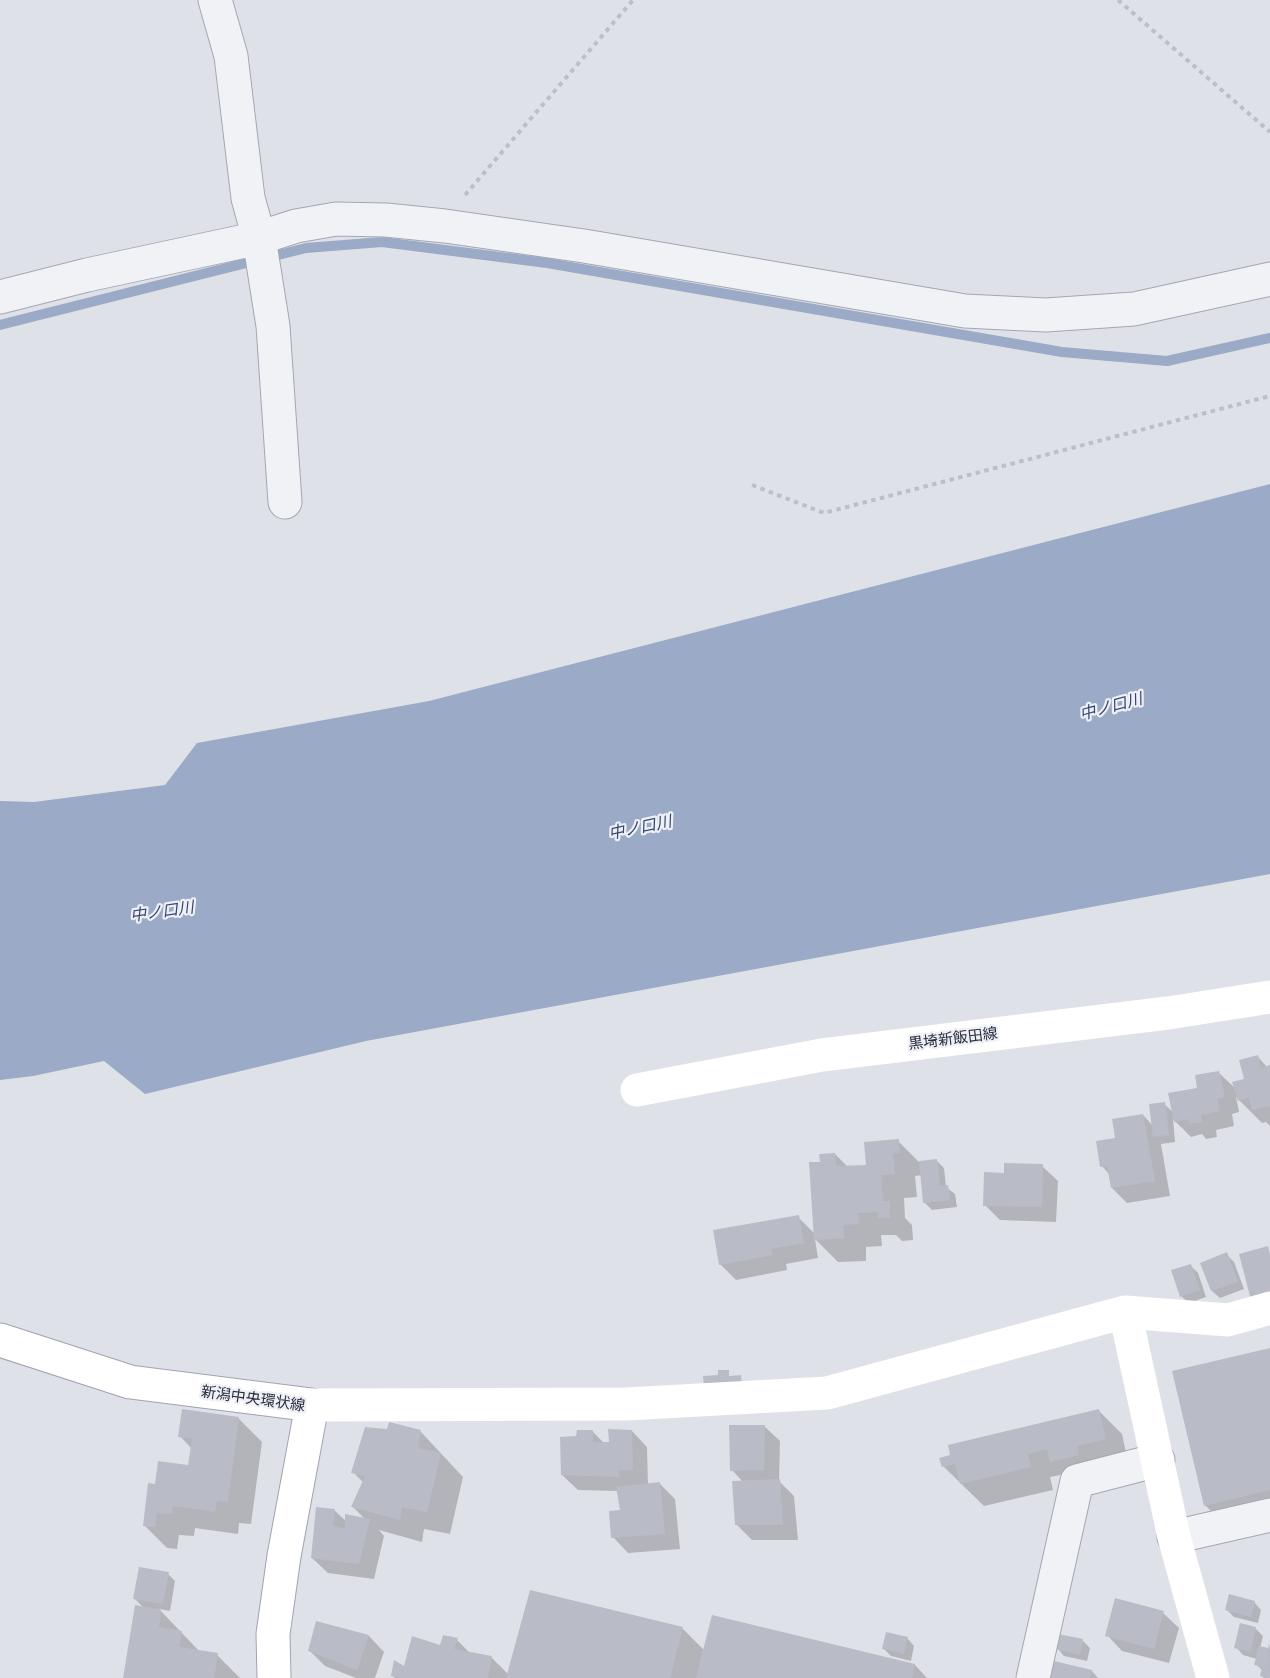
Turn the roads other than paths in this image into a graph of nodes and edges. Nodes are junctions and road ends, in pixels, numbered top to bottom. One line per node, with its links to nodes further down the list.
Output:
1 (214, 0): 2 (street)
2 (259, 238): 3 (street); 4 (street); 5 (street)
3 (1270, 279)
4 (0, 297)
5 (285, 502)
6 (1270, 997): 7 (street, 黒埼新飯田線)
7 (637, 1090)
8 (1270, 1308): 9 (street)
9 (1125, 1312): 11 (street); 12 (street)
10 (0, 1340): 11 (street, 新潟中央環状線)
11 (312, 1405): 15 (street, 新潟中央環状線)
12 (1158, 1460): 14 (street); 16 (street)
13 (1270, 1515): 14 (street)
14 (1174, 1537): 17 (street)
15 (274, 1678)
16 (1033, 1678)
17 (1213, 1678)

